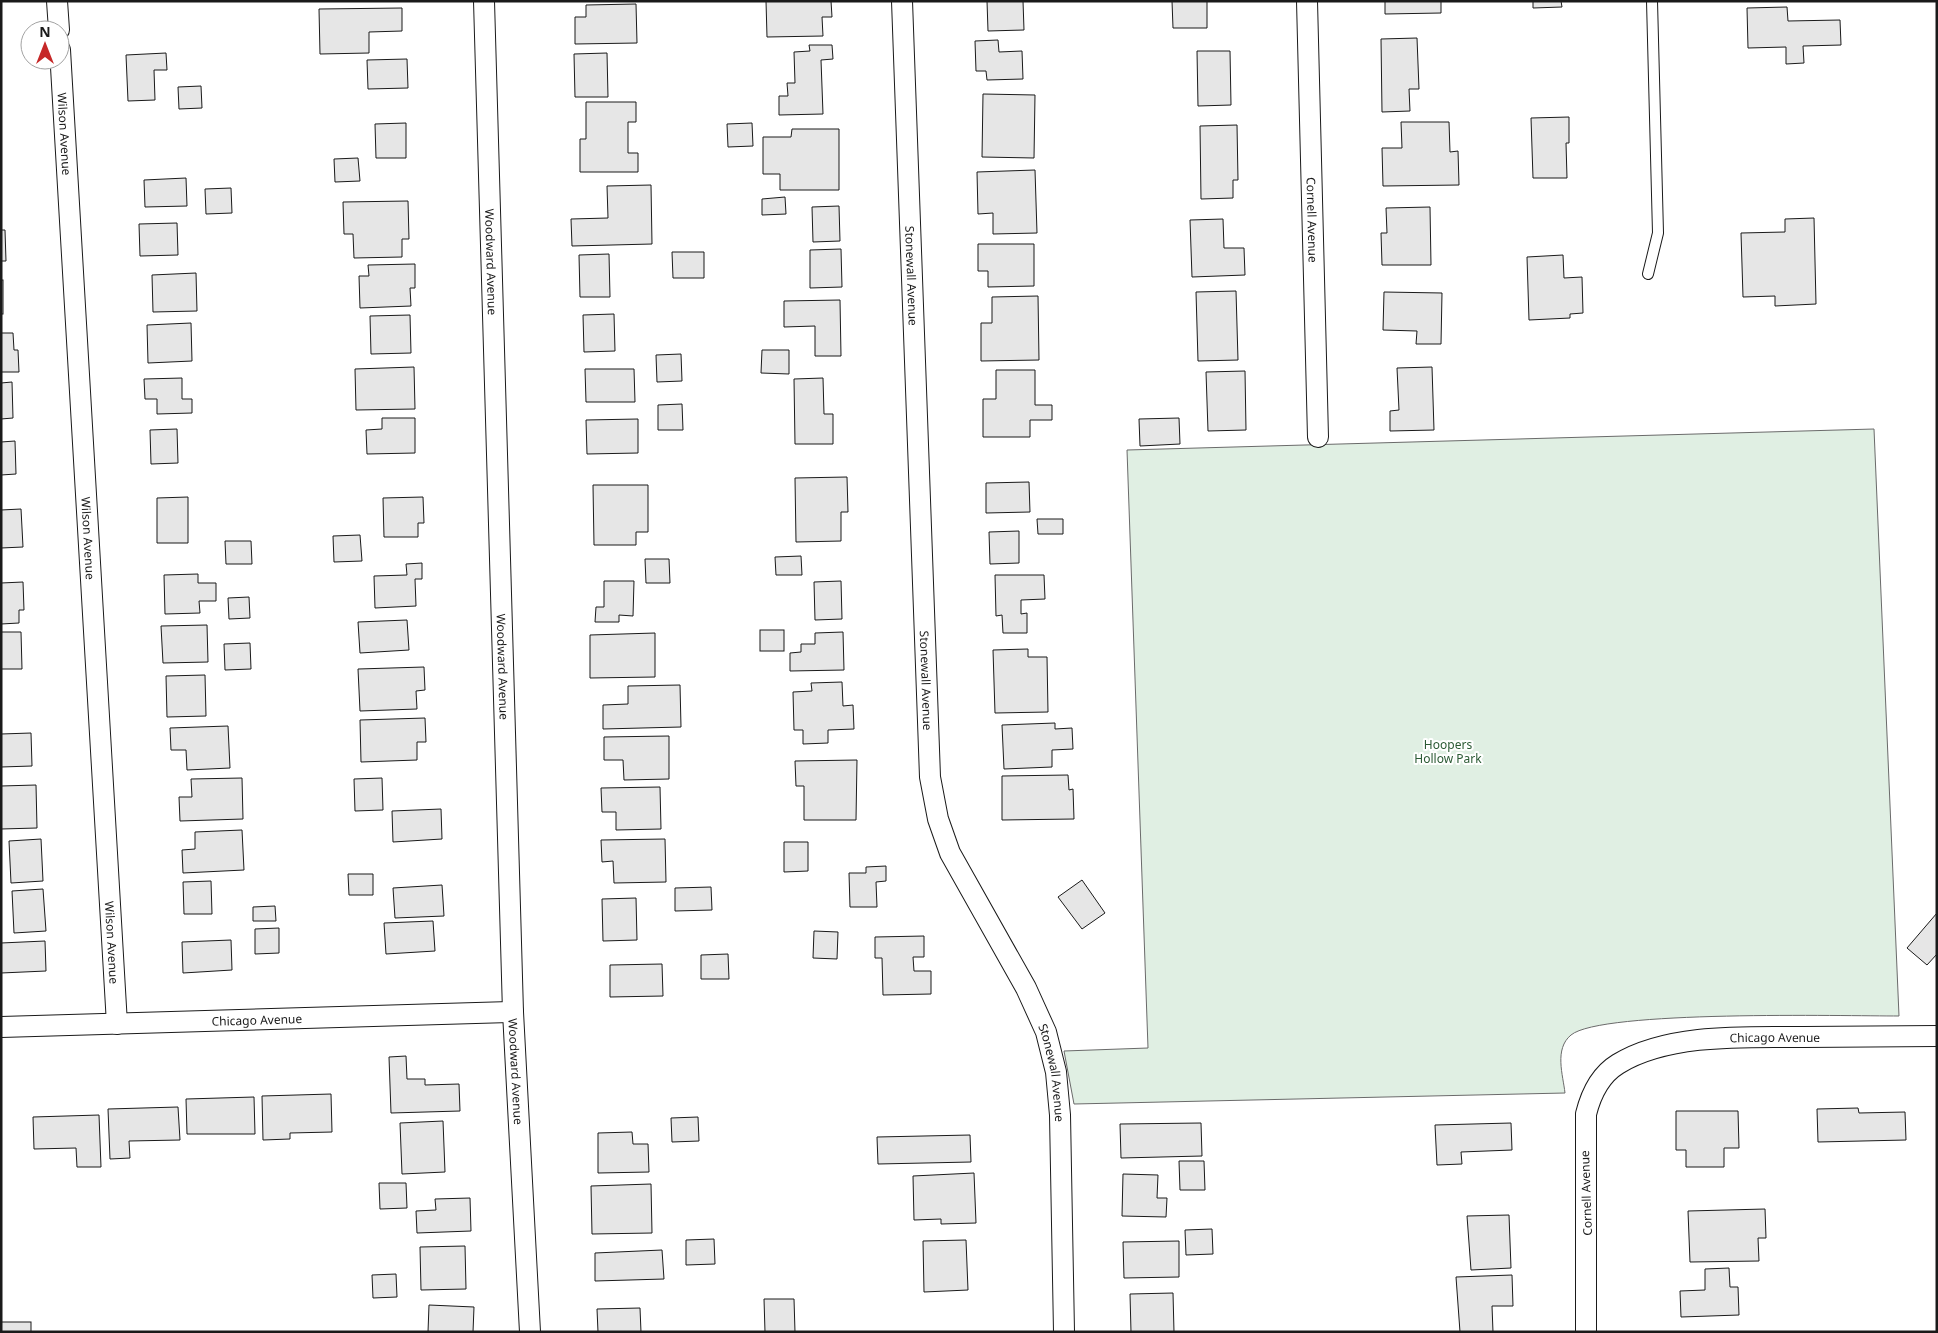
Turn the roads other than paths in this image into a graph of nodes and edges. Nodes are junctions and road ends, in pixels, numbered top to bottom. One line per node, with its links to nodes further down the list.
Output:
1 (57, 1): 6 (street)
2 (484, 1): 10 (street, Woodward Avenue)
3 (902, 1): 16 (street, Stonewall Avenue)
4 (1307, 1): 9 (street, Cornell Avenue)
5 (1652, 1): 8 (lane)
6 (58, 20)
7 (61, 70): 11 (street, Wilson Avenue)
8 (1648, 274)
9 (1318, 437)
10 (513, 1012): 11 (street, Chicago Avenue); 15 (street, Woodward Avenue)
11 (117, 1024): 12 (street, Chicago Avenue)
12 (1, 1027)
13 (1937, 1036): 14 (street, Chicago Avenue)
14 (1617, 1065): 17 (street, Cornell Avenue)
15 (530, 1332)
16 (1064, 1332)
17 (1586, 1332)

